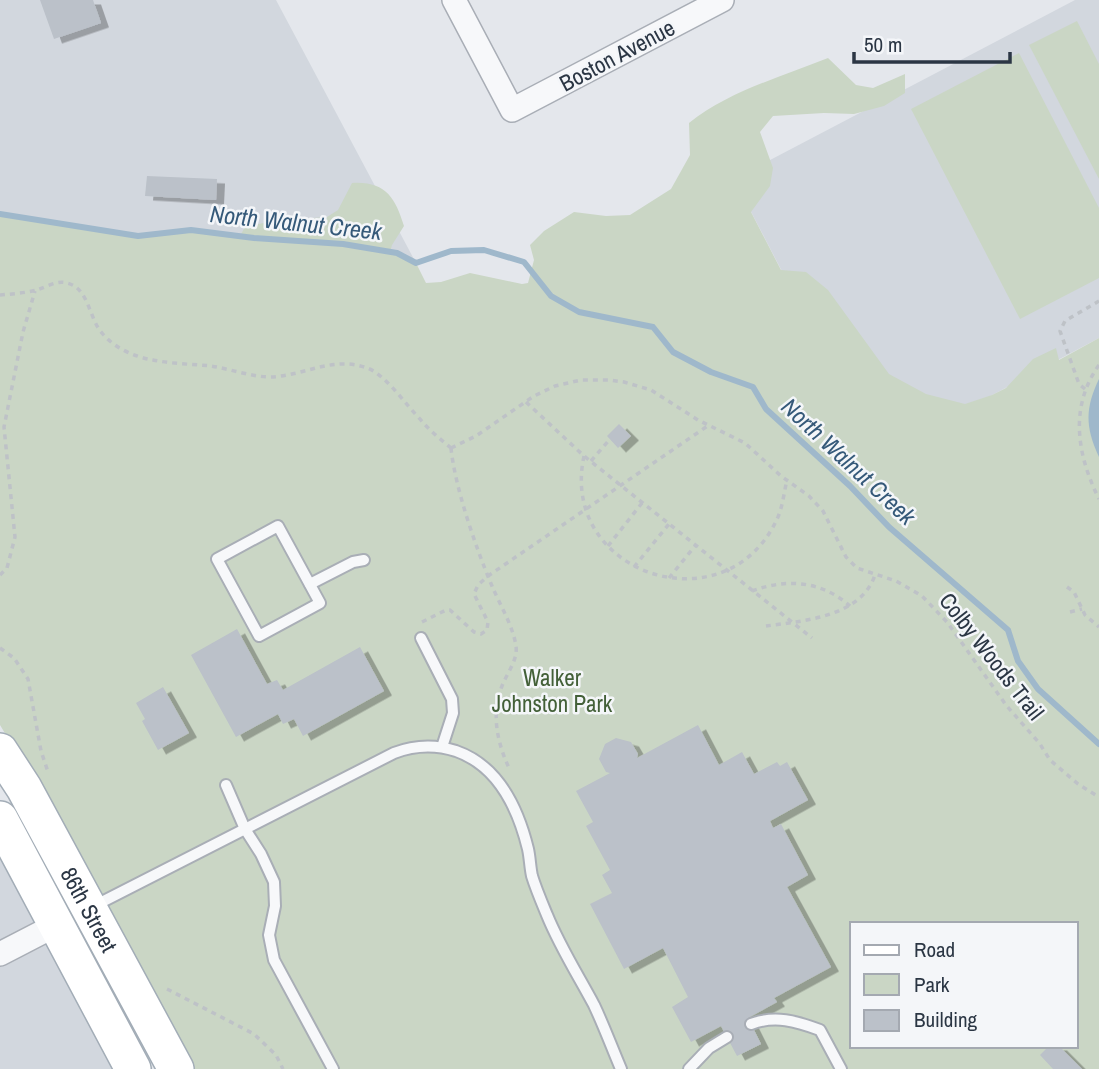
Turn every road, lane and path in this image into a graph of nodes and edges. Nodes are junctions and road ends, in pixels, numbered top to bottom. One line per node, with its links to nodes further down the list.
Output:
1 (454, 0): 2 (street, Boston Avenue)
2 (722, 0)
3 (35, 290): 4 (path); 11 (path); 25 (path)
4 (0, 295)
5 (1099, 301): 7 (path)
6 (1099, 365): 7 (path)
7 (1085, 389): 16 (path)
8 (526, 402): 9 (path, Colby Woods Trail); 11 (path, Colby Woods Trail); 12 (path)
9 (709, 425): 14 (path, Colby Woods Trail); 15 (path)
10 (610, 439): 13 (path)
11 (451, 448): 27 (path)
12 (584, 456): 13 (path); 18 (path)
13 (591, 461): 15 (path)
14 (787, 480): 24 (path); 26 (path, Colby Woods Trail)
15 (621, 485): 17 (path); 18 (path)
16 (1099, 499)
17 (642, 503): 19 (path); 21 (path)
18 (587, 509): 21 (path); 27 (path)
19 (669, 524): 20 (path); 23 (path)
20 (695, 545): 24 (path); 28 (path)
21 (608, 546): 23 (path)
22 (364, 560): 29 (lane)
23 (634, 567): 28 (path)
24 (726, 570): 28 (path); 31 (path)
25 (0, 575)
26 (875, 575): 32 (path); 47 (path, Colby Woods Trail)
27 (488, 576): 36 (path); 44 (path)
28 (669, 578)
29 (310, 584): 29 (lane)
30 (1067, 587): 33 (path)
31 (752, 591): 32 (path); 35 (path)
32 (850, 606): 35 (path)
33 (1082, 609): 34 (path); 38 (path)
34 (1070, 612)
35 (793, 623): 37 (path); 40 (path)
36 (414, 626)
37 (766, 626)
38 (1099, 627)
39 (421, 638): 42 (lane)
40 (812, 638)
41 (0, 648): 45 (path)
42 (442, 747): 49 (lane); 59 (lane)
43 (0, 751): 50 (main road, 86th Street)
44 (509, 768)
45 (48, 773)
46 (226, 785): 49 (lane)
47 (1099, 797)
48 (0, 819): 50 (main road, 86th Street)
49 (245, 829): 50 (lane); 58 (lane)
50 (73, 917): 51 (street); 55 (main road, 86th Street); 56 (main road, 86th Street)
51 (0, 954)
52 (167, 989): 57 (path)
53 (751, 1024): 61 (lane)
54 (727, 1037): 60 (lane)
55 (133, 1069)
56 (176, 1069)
57 (283, 1069)
58 (332, 1069)
59 (621, 1069)
60 (689, 1069)
61 (841, 1069)

